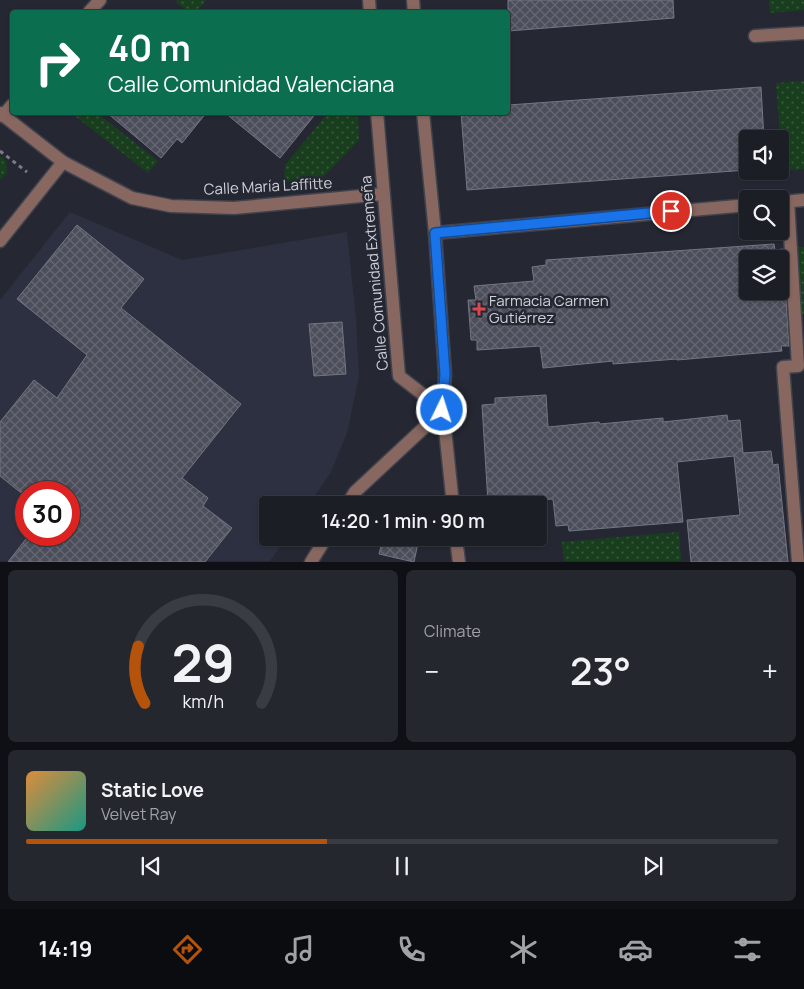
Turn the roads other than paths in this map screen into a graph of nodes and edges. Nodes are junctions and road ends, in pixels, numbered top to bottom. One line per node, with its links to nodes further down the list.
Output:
1 (100, 0): 2 (street)
2 (92, 10)
3 (804, 33): 4 (street)
4 (755, 36)
5 (2, 115): 8 (street, Calle María Laffitte)
6 (377, 115): 9 (street, Calle Comunidad Extremeña)
7 (423, 115): 13 (street)
8 (63, 162): 9 (street, Calle María Laffitte); 15 (street)
9 (383, 194): 16 (street, Calle Comunidad Extremeña)
10 (804, 200): 11 (street)
11 (789, 202)
12 (739, 206): 13 (street)
13 (435, 233): 16 (street)
14 (787, 240): 23 (street)
15 (0, 241)
16 (442, 410): 17 (street); 18 (street)
17 (353, 496)
18 (452, 496)
19 (321, 546): 21 (street)
20 (457, 546): 22 (street)
21 (311, 562)
22 (459, 562)
23 (798, 562)

